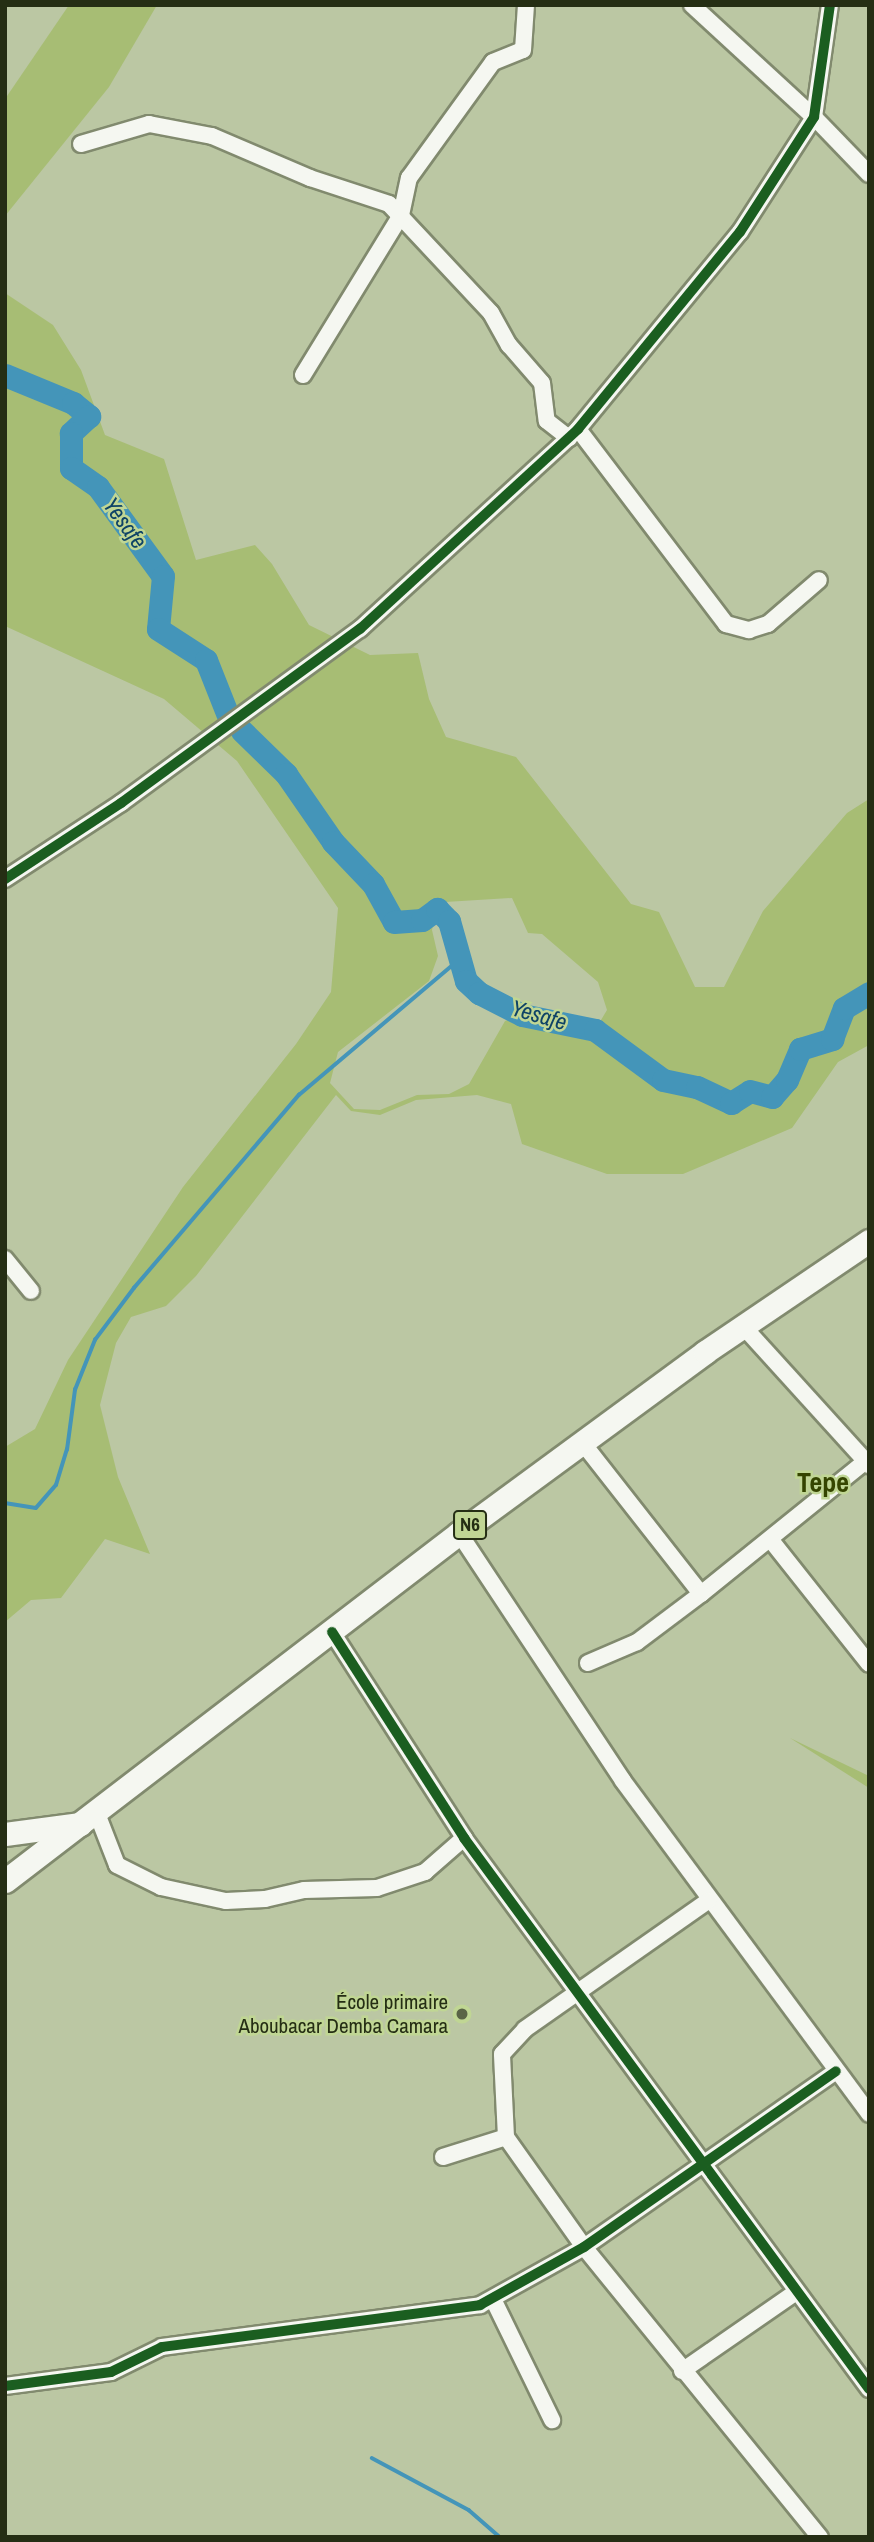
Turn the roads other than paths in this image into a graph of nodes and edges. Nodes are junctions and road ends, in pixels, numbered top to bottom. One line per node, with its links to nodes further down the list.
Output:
1 (526, 5): 7 (street)
2 (692, 5): 4 (street)
3 (830, 5): 4 (street)
4 (814, 117): 6 (street); 9 (street)
5 (81, 144): 7 (street)
6 (869, 174)
7 (401, 215): 8 (street); 9 (street)
8 (303, 374)
9 (574, 434): 10 (street); 11 (street)
10 (819, 580)
11 (5, 879)
12 (869, 1241): 15 (highway, N6)
13 (5, 1259): 14 (street)
14 (31, 1291)
15 (743, 1326): 16 (highway, N6); 17 (street)
16 (582, 1442): 18 (highway, N6); 20 (street)
17 (867, 1463): 19 (street)
18 (459, 1533): 21 (highway, N6); 28 (street)
19 (770, 1539): 20 (street); 23 (street)
20 (701, 1594): 22 (street)
21 (332, 1632): 24 (highway, N6); 26 (street)
22 (588, 1663)
23 (869, 1664)
24 (88, 1817): 25 (highway, N6); 26 (street); 27 (highway, N6)
25 (5, 1834)
26 (464, 1838): 29 (street)
27 (5, 1881)
28 (708, 1901): 29 (street); 30 (street)
29 (580, 1995): 32 (street); 34 (street)
30 (836, 2071): 31 (street); 34 (street)
31 (869, 2114)
32 (506, 2137): 33 (street); 35 (street)
33 (443, 2157)
34 (703, 2164): 35 (street); 36 (street)
35 (584, 2247): 37 (street); 38 (street)
36 (796, 2292): 38 (street); 40 (street)
37 (493, 2299): 39 (street); 41 (street)
38 (682, 2371): 42 (street)
39 (5, 2386)
40 (869, 2389)
41 (552, 2420)
42 (820, 2537)

